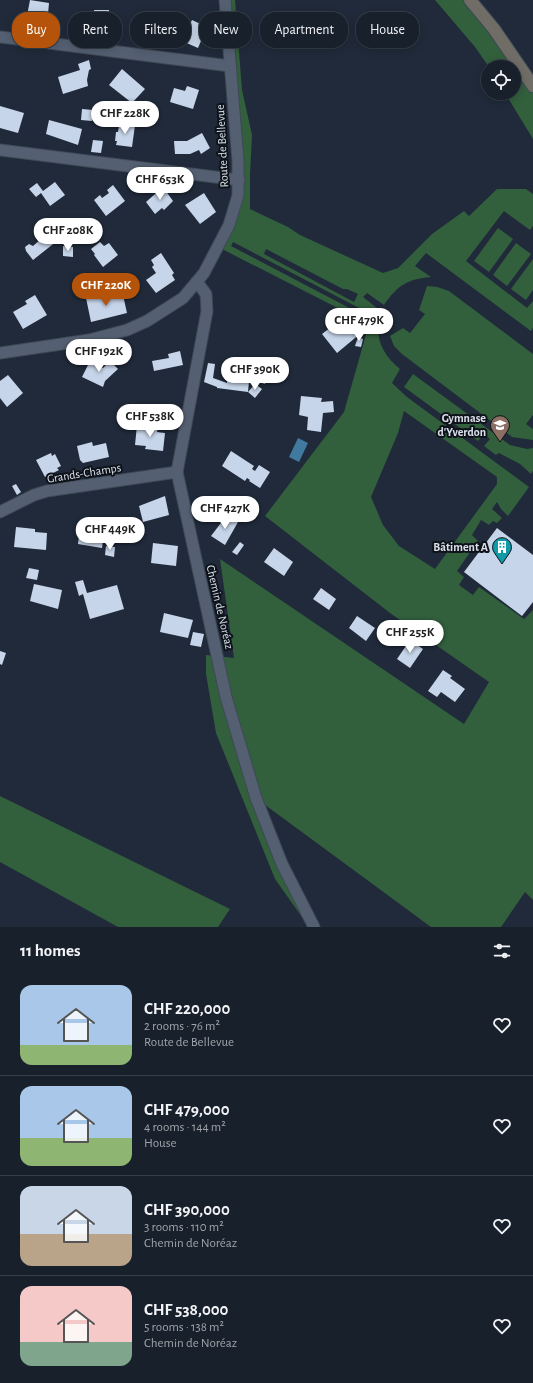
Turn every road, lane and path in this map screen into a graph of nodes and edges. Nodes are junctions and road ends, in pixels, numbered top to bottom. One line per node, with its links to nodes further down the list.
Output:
1 (225, 0): 4 (street, Route de Bellevue)
2 (470, 0): 5 (street)
3 (0, 37): 4 (street)
4 (230, 66): 7 (street, Route de Bellevue)
5 (533, 86)
6 (0, 150): 7 (street)
7 (239, 180): 8 (street, Route de Bellevue)
8 (197, 282): 9 (street, Route de Bellevue); 10 (street, Chemin de Noréaz)
9 (0, 353)
10 (177, 472): 11 (street, Grands-Champs); 12 (street, Chemin de Noréaz)
11 (0, 512)
12 (314, 927)

